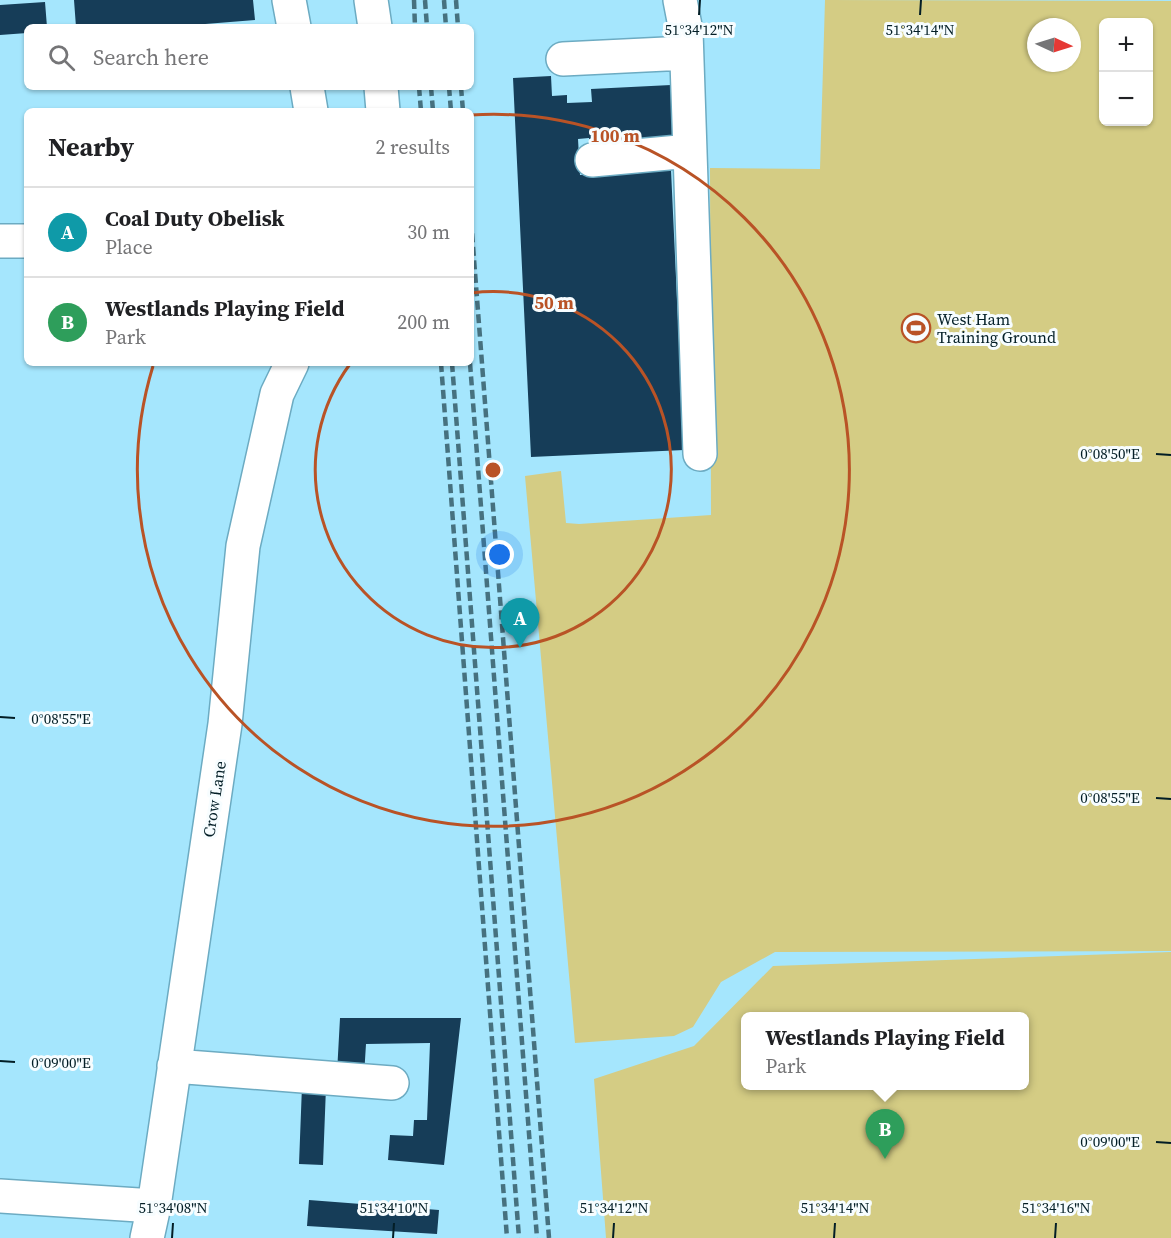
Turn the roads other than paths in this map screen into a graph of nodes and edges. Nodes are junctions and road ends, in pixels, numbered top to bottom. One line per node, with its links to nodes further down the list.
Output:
1 (289, 0): 4 (street)
2 (371, 0): 5 (street)
3 (680, 0): 6 (street)
4 (293, 24)
5 (375, 24)
6 (686, 53): 7 (street); 12 (street)
7 (563, 59)
8 (308, 90): 10 (street)
9 (381, 90): 11 (street)
10 (310, 108)
11 (383, 108)
12 (690, 151): 13 (street); 17 (street)
13 (592, 160)
14 (24, 241): 15 (street)
15 (0, 242)
16 (291, 366): 18 (street, Crow Lane)
17 (700, 454)
18 (174, 1066): 19 (street); 21 (street, Crow Lane)
19 (392, 1083)
20 (0, 1196): 21 (street)
21 (154, 1206): 22 (street, Crow Lane)
22 (147, 1238)

